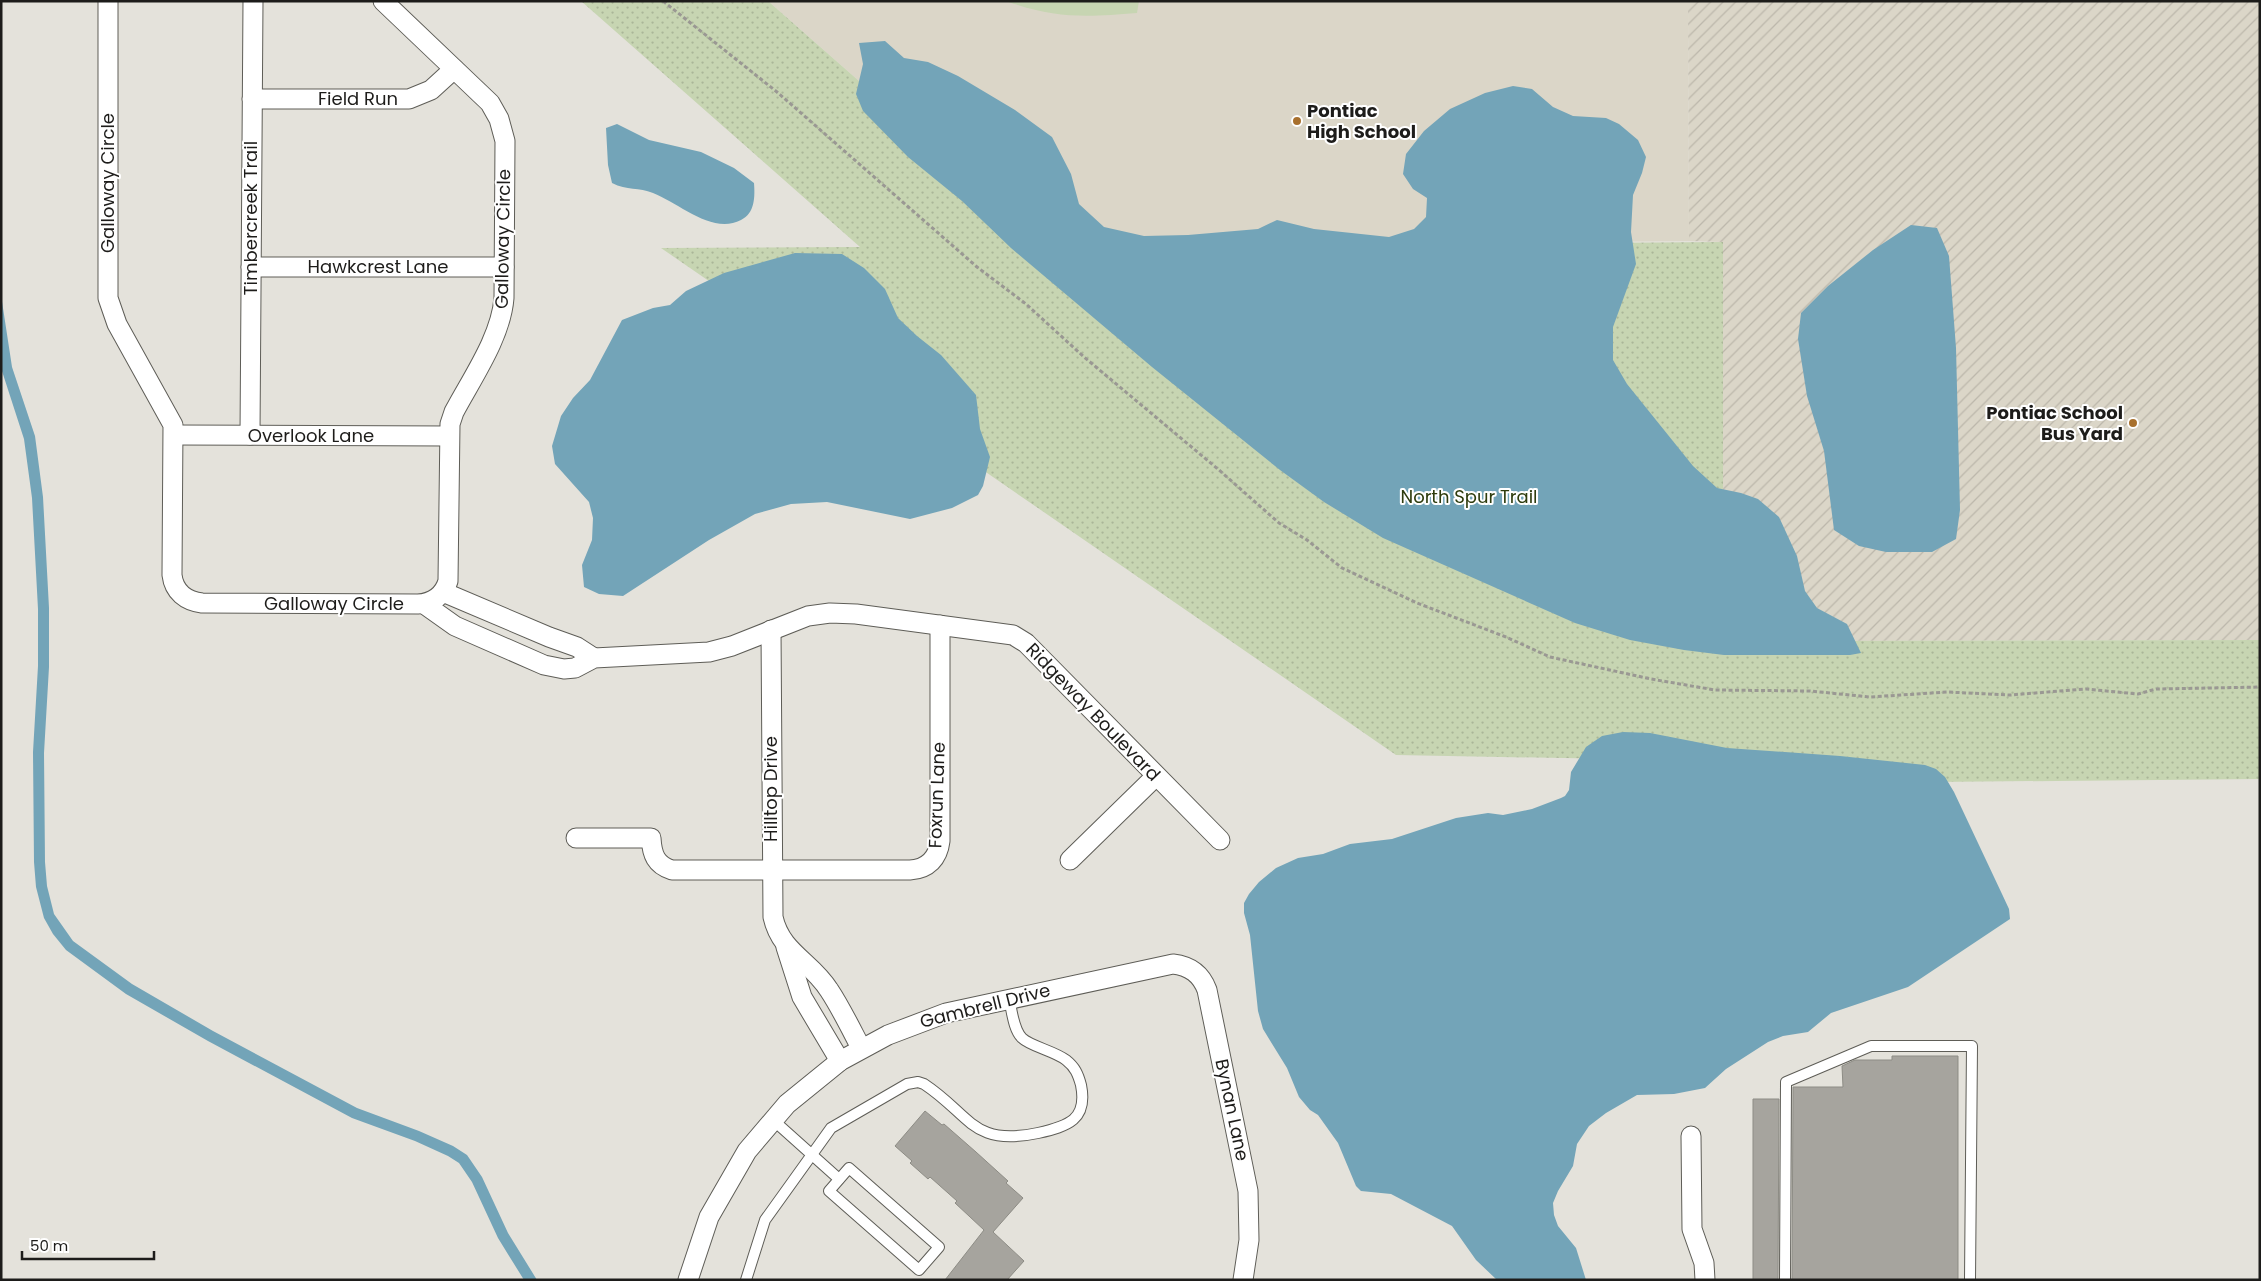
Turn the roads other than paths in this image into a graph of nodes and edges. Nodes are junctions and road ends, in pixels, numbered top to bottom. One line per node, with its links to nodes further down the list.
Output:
1 (108, 1): 8 (street, Galloway Circle)
2 (253, 1): 5 (street, Timbercreek Trail)
3 (383, 1): 4 (street, Galloway Circle)
4 (454, 68): 5 (street, Field Run); 7 (street, Galloway Circle)
5 (252, 99): 6 (street, Timbercreek Trail)
6 (251, 267): 7 (street, Hawkcrest Lane); 9 (street, Timbercreek Trail)
7 (504, 267): 10 (street, Galloway Circle)
8 (174, 436): 9 (street, Overlook Lane); 12 (street, Galloway Circle)
9 (250, 436): 10 (street, Overlook Lane)
10 (449, 436): 11 (street, Galloway Circle)
11 (443, 592): 12 (street, Galloway Circle); 15 (street)
12 (424, 604): 15 (street, Ridgeway Boulevard)
13 (940, 625): 14 (street, Ridgeway Boulevard); 16 (street, Ridgeway Boulevard); 20 (street, Foxrun Lane)
14 (771, 630): 15 (street, Ridgeway Boulevard); 20 (street, Hilltop Drive)
15 (594, 658)
16 (1156, 776): 18 (street, Ridgeway Boulevard); 19 (street)
17 (576, 838): 20 (street, Foxrun Lane)
18 (1220, 840)
19 (1070, 860)
20 (771, 870): 21 (street, Hilltop Drive)
21 (786, 946): 24 (street, Hilltop Drive); 25 (street, Hilltop Drive)
22 (1169, 964): 23 (street, Gambrell Drive); 32 (street, Bynan Lane)
23 (1009, 999): 24 (street, Gambrell Drive); 28 (lane)
24 (861, 1048): 25 (street, Gambrell Drive)
25 (840, 1061): 26 (street, Gambrell Drive)
26 (772, 1119): 28 (lane); 30 (street, Gambrell Drive)
27 (1691, 1136): 33 (street)
28 (812, 1154): 29 (lane); 31 (lane)
29 (839, 1179): 29 (lane)
30 (688, 1280)
31 (746, 1280)
32 (1244, 1280)
33 (1705, 1280)
34 (1786, 1280): 35 (lane)
35 (1970, 1280)

